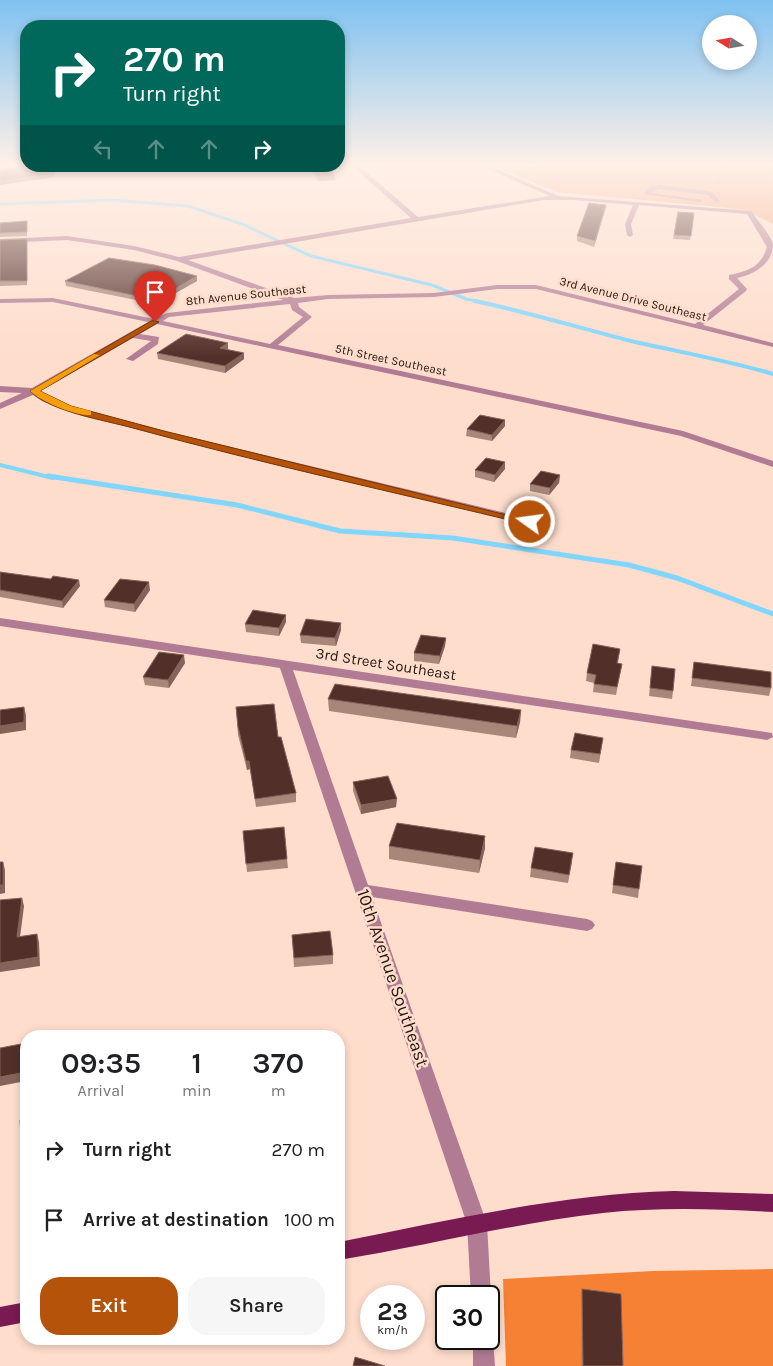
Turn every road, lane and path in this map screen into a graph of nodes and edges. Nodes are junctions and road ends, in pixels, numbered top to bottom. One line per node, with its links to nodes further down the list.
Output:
1 (358, 229): 6 (street)
2 (629, 229): 4 (street)
3 (760, 229): 11 (street)
4 (630, 235)
5 (0, 241): 6 (street)
6 (179, 259): 9 (street)
7 (486, 288): 9 (street, 8th Avenue Southeast); 11 (street, 3rd Avenue Drive Southeast)
8 (0, 301): 10 (street, 5th Street Southeast)
9 (294, 301): 10 (street, 8th Avenue Southeast); 14 (street)
10 (155, 322): 12 (street, 8th Avenue Southeast); 14 (street, 5th Street Southeast)
11 (696, 327): 13 (street, 3rd Avenue Drive Southeast)
12 (133, 335): 15 (street); 17 (street, 8th Avenue Southeast)
13 (773, 345)
14 (271, 348): 19 (street, 5th Street Southeast)
15 (130, 359)
16 (0, 389): 17 (street)
17 (34, 391): 18 (street, 8th Avenue Southeast); 20 (street)
18 (0, 406)
19 (773, 464)
20 (530, 522)
21 (0, 622): 22 (street, 3rd Street Southeast)
22 (285, 664): 23 (street, 3rd Street Southeast); 24 (street, 10th Avenue Southeast)
23 (767, 736)
24 (362, 890): 25 (street); 27 (street, 10th Avenue Southeast)
25 (587, 925)
26 (773, 1203): 27 (main road)
27 (477, 1224): 28 (main road); 29 (street, 10th Avenue Southeast)
28 (345, 1250)
29 (480, 1285)
30 (20, 1313): 31 (main road)
31 (0, 1317)
32 (483, 1350): 33 (street)
33 (484, 1366)

